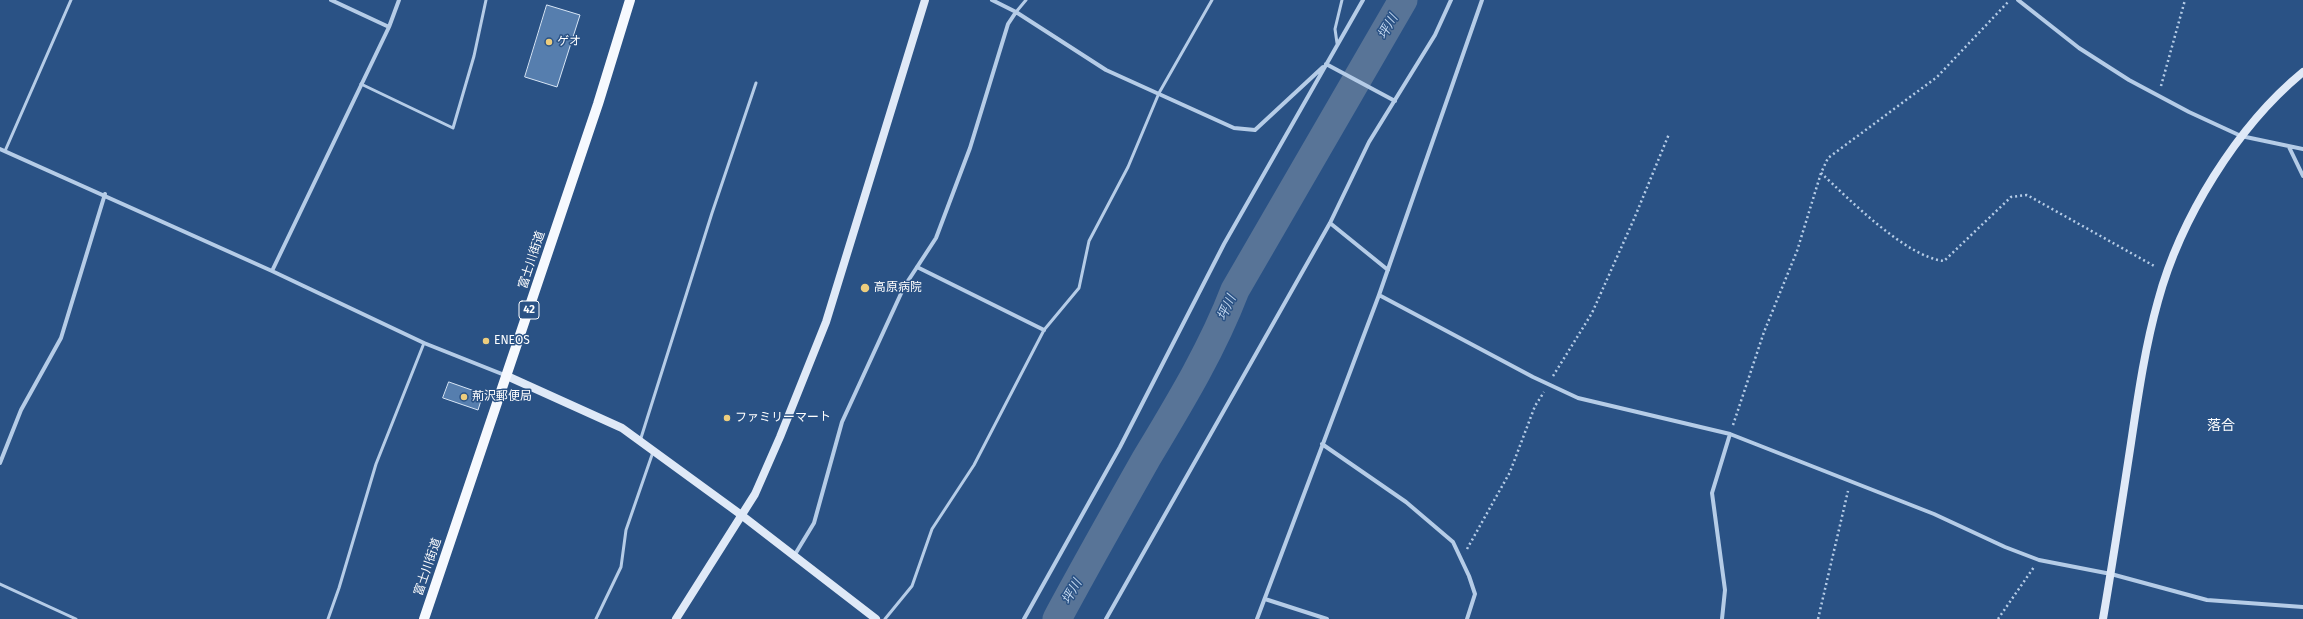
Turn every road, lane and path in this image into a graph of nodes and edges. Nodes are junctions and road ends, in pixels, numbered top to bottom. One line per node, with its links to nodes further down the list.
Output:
1 (71, 0): 32 (lane)
2 (331, 0): 18 (street)
3 (399, 0): 18 (street)
4 (486, 0): 23 (lane)
5 (630, 0): 44 (main road, 富士川街道 / 42)
6 (925, 0): 53 (street)
7 (992, 0): 17 (street)
8 (1026, 0): 17 (lane)
9 (1212, 0): 24 (lane)
10 (1342, 0): 19 (lane)
11 (1362, 0): 19 (street)
12 (1451, 0): 26 (street)
13 (1482, 0): 38 (street)
14 (2010, 0): 33 (path)
15 (2018, 0): 25 (street)
16 (2185, 0): 25 (path)
17 (1016, 12): 24 (street); 37 (street)
18 (389, 26): 23 (street)
19 (1337, 43): 20 (street)
20 (1326, 64): 24 (street); 26 (street); 68 (street)
21 (2303, 72): 28 (street)
22 (756, 83): 47 (lane)
23 (361, 84): 39 (street)
24 (1160, 93): 42 (lane)
25 (2159, 96): 28 (street)
26 (1395, 101): 36 (street)
27 (1669, 134): 45 (path)
28 (2241, 136): 29 (street); 40 (street)
29 (2290, 147): 31 (street); 34 (street)
30 (0, 149): 32 (street)
31 (2303, 150)
32 (5, 151): 35 (street)
33 (1821, 173): 40 (path); 46 (path)
34 (2303, 176)
35 (105, 194): 39 (street); 49 (street)
36 (1330, 223): 38 (street); 69 (street)
37 (917, 267): 42 (street); 54 (street)
38 (1388, 270): 41 (street)
39 (272, 271): 43 (street)
40 (2167, 273): 57 (street)
41 (1379, 295): 45 (street); 48 (street)
42 (1044, 330): 67 (lane)
43 (424, 343): 44 (street); 62 (lane)
44 (507, 376): 47 (street); 63 (main road, 富士川街道 / 42)
45 (1548, 384): 46 (street); 55 (path)
46 (1730, 434): 52 (street); 73 (street)
47 (640, 440): 50 (street)
48 (1322, 444): 55 (street); 59 (street)
49 (2, 452): 51 (street)
50 (653, 452): 53 (street); 64 (lane)
51 (0, 463)
52 (1850, 482): 56 (street); 74 (path)
53 (740, 514): 54 (street); 65 (street)
54 (794, 556): 66 (street)
55 (1461, 560): 72 (street)
56 (2039, 560): 57 (street); 75 (path)
57 (2110, 574): 60 (street); 76 (street)
58 (0, 584): 61 (lane)
59 (1265, 599): 70 (street); 71 (street)
60 (2303, 607)
61 (76, 619)
62 (328, 619)
63 (424, 619)
64 (596, 619)
65 (676, 619)
66 (876, 619)
67 (885, 619)
68 (1024, 619)
69 (1106, 619)
70 (1257, 619)
71 (1327, 619)
72 (1467, 619)
73 (1722, 619)
74 (1818, 619)
75 (1998, 619)
76 (2103, 619)

